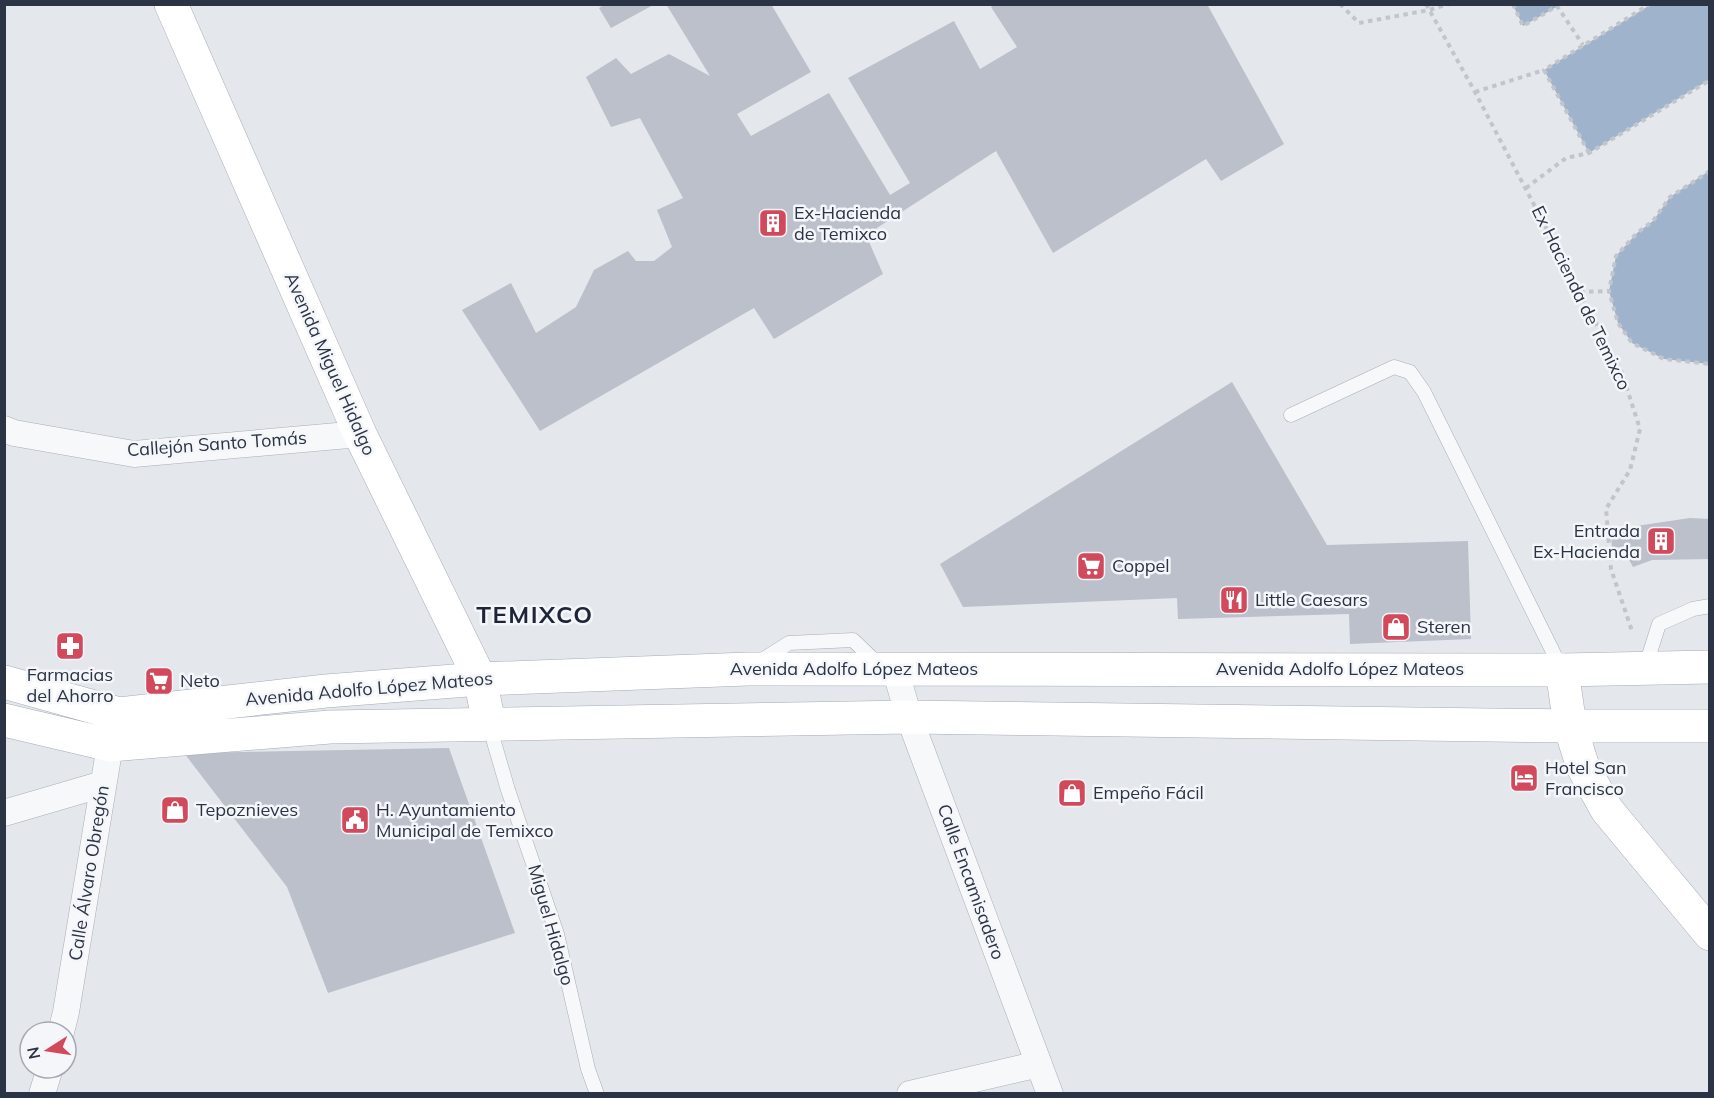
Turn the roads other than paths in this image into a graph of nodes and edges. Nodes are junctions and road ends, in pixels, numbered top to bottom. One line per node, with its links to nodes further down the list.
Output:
1 (171, 4): 4 (main road, Avenida Miguel Hidalgo)
2 (1292, 416): 8 (lane)
3 (4, 429): 4 (street, Callejón Santo Tomás)
4 (360, 434): 10 (main road, Avenida Miguel Hidalgo)
5 (1710, 606): 9 (lane)
6 (1710, 668): 9 (main road, Avenida Adolfo López Mateos)
7 (889, 669): 8 (main road, Avenida Adolfo López Mateos); 10 (main road, Avenida Adolfo López Mateos); 13 (street, Calle Encamisadero)
8 (1562, 669): 9 (main road, Avenida Adolfo López Mateos); 16 (main road)
9 (1645, 669)
10 (480, 679): 12 (main road, Avenida Adolfo López Mateos); 15 (main road, Avenida Miguel Hidalgo)
11 (4, 682): 12 (main road, Avenida Adolfo López Mateos)
12 (119, 714): 18 (street, Calle Álvaro Obregón)
13 (909, 717): 15 (main road, Avenida Adolfo López Mateos); 16 (main road, Avenida Adolfo López Mateos); 23 (street, Calle Encamisadero)
14 (4, 720): 18 (main road, Avenida Adolfo López Mateos)
15 (489, 723): 18 (main road, Avenida Adolfo López Mateos); 24 (lane, Miguel Hidalgo)
16 (1570, 726): 17 (main road, Avenida Adolfo López Mateos); 21 (main road)
17 (1710, 726)
18 (110, 745): 19 (street, Calle Álvaro Obregón)
19 (103, 784): 20 (street); 22 (street, Calle Álvaro Obregón)
20 (4, 813)
21 (1710, 934)
22 (64, 1020)
23 (1039, 1064): 25 (street); 26 (street, Calle Encamisadero)
24 (597, 1094)
25 (910, 1094)
26 (1050, 1094)

